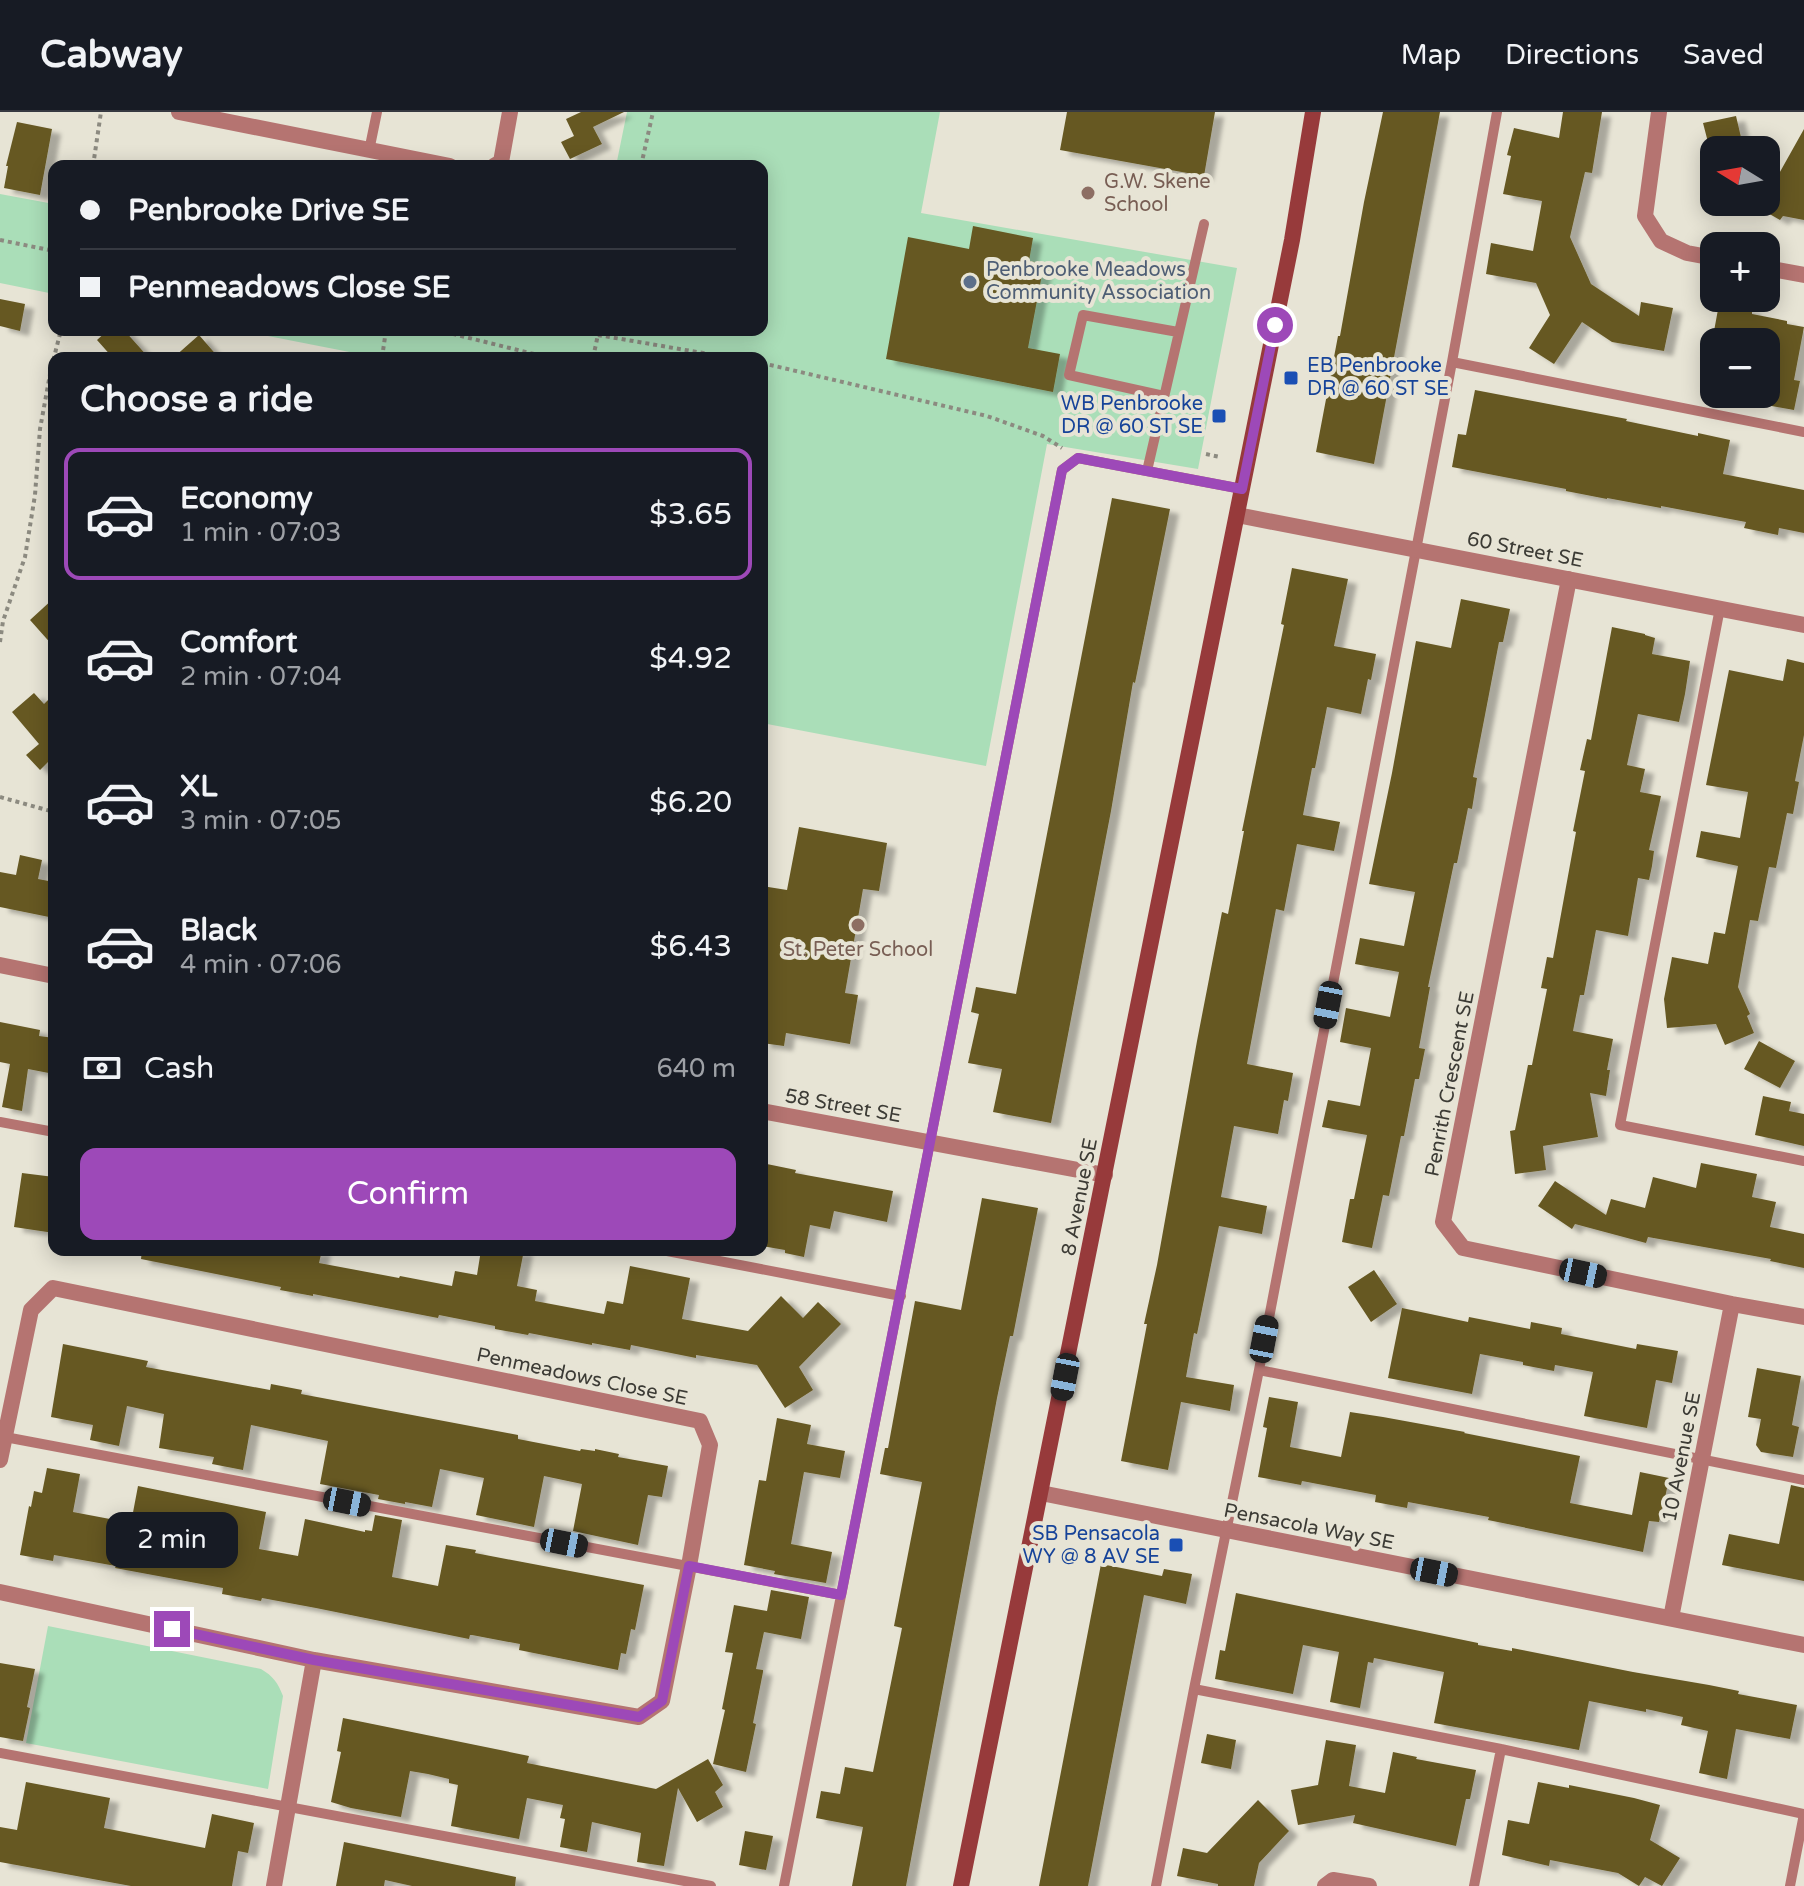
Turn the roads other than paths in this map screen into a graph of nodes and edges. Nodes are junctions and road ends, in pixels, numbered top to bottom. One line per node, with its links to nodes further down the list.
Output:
1 (179, 112): 7 (street)
2 (377, 112): 8 (lane)
3 (510, 112): 10 (street)
4 (1313, 112): 20 (street, 8 Avenue SE)
5 (1497, 112): 16 (lane)
6 (1659, 112): 12 (street)
7 (239, 118): 8 (street)
8 (369, 151): 9 (street)
9 (418, 160)
10 (501, 160)
11 (1204, 224): 15 (lane)
12 (1700, 255)
13 (1780, 271): 14 (street)
14 (1804, 275)
15 (1178, 332): 17 (lane); 17 (lane)
16 (1452, 362): 18 (lane); 22 (lane)
17 (1164, 396): 19 (lane)
18 (1804, 432)
19 (1147, 471): 20 (lane); 31 (lane)
20 (1242, 489): 21 (street, 8 Avenue SE)
21 (1237, 515): 22 (street, 60 Street SE); 33 (street, 8 Avenue SE)
22 (1415, 548): 23 (street, 60 Street SE); 38 (lane)
23 (1569, 579): 24 (street, 60 Street SE); 36 (street, Penrith Crescent SE)
24 (1720, 608): 25 (street, 60 Street SE); 32 (lane)
25 (1804, 625)
26 (0, 965): 27 (street)
27 (48, 975)
28 (768, 1112): 31 (street, 58 Street SE)
29 (0, 1122): 30 (lane)
30 (48, 1131)
31 (930, 1142): 33 (street, 58 Street SE); 35 (lane)
32 (1804, 1161)
33 (1105, 1175): 43 (street, 8 Avenue SE)
34 (693, 1256): 35 (lane)
35 (901, 1296): 47 (lane)
36 (1732, 1304): 37 (street, Penrith Crescent SE); 41 (street, 10 Avenue SE)
37 (1804, 1317)
38 (1259, 1370): 41 (lane); 44 (lane)
39 (5, 1437): 40 (street, Penmeadows Close SE); 45 (lane); 45 (street, Penmeadows Close SE)
40 (0, 1460)
41 (1703, 1460): 42 (lane); 48 (street, 10 Avenue SE)
42 (1804, 1480)
43 (1041, 1493): 44 (street, Pensacola Way SE); 58 (street, 8 Avenue SE)
44 (1227, 1531): 48 (street, Pensacola Way SE); 51 (lane)
45 (689, 1566): 47 (lane); 50 (street, Penmeadows Close SE)
46 (0, 1592): 50 (street, Penmeadows Close SE)
47 (841, 1595): 57 (lane)
48 (1671, 1618): 49 (street, Pensacola Way SE)
49 (1804, 1645)
50 (314, 1660): 54 (street)
51 (1194, 1689): 52 (lane); 59 (lane)
52 (1501, 1749): 62 (lane); 63 (lane)
53 (0, 1753): 54 (lane)
54 (287, 1808): 55 (street); 56 (lane)
55 (274, 1886)
56 (711, 1886)
57 (784, 1886)
58 (961, 1886)
59 (1156, 1886)
60 (1325, 1886): 61 (street)
61 (1369, 1886)
62 (1474, 1886)
63 (1790, 1886)

